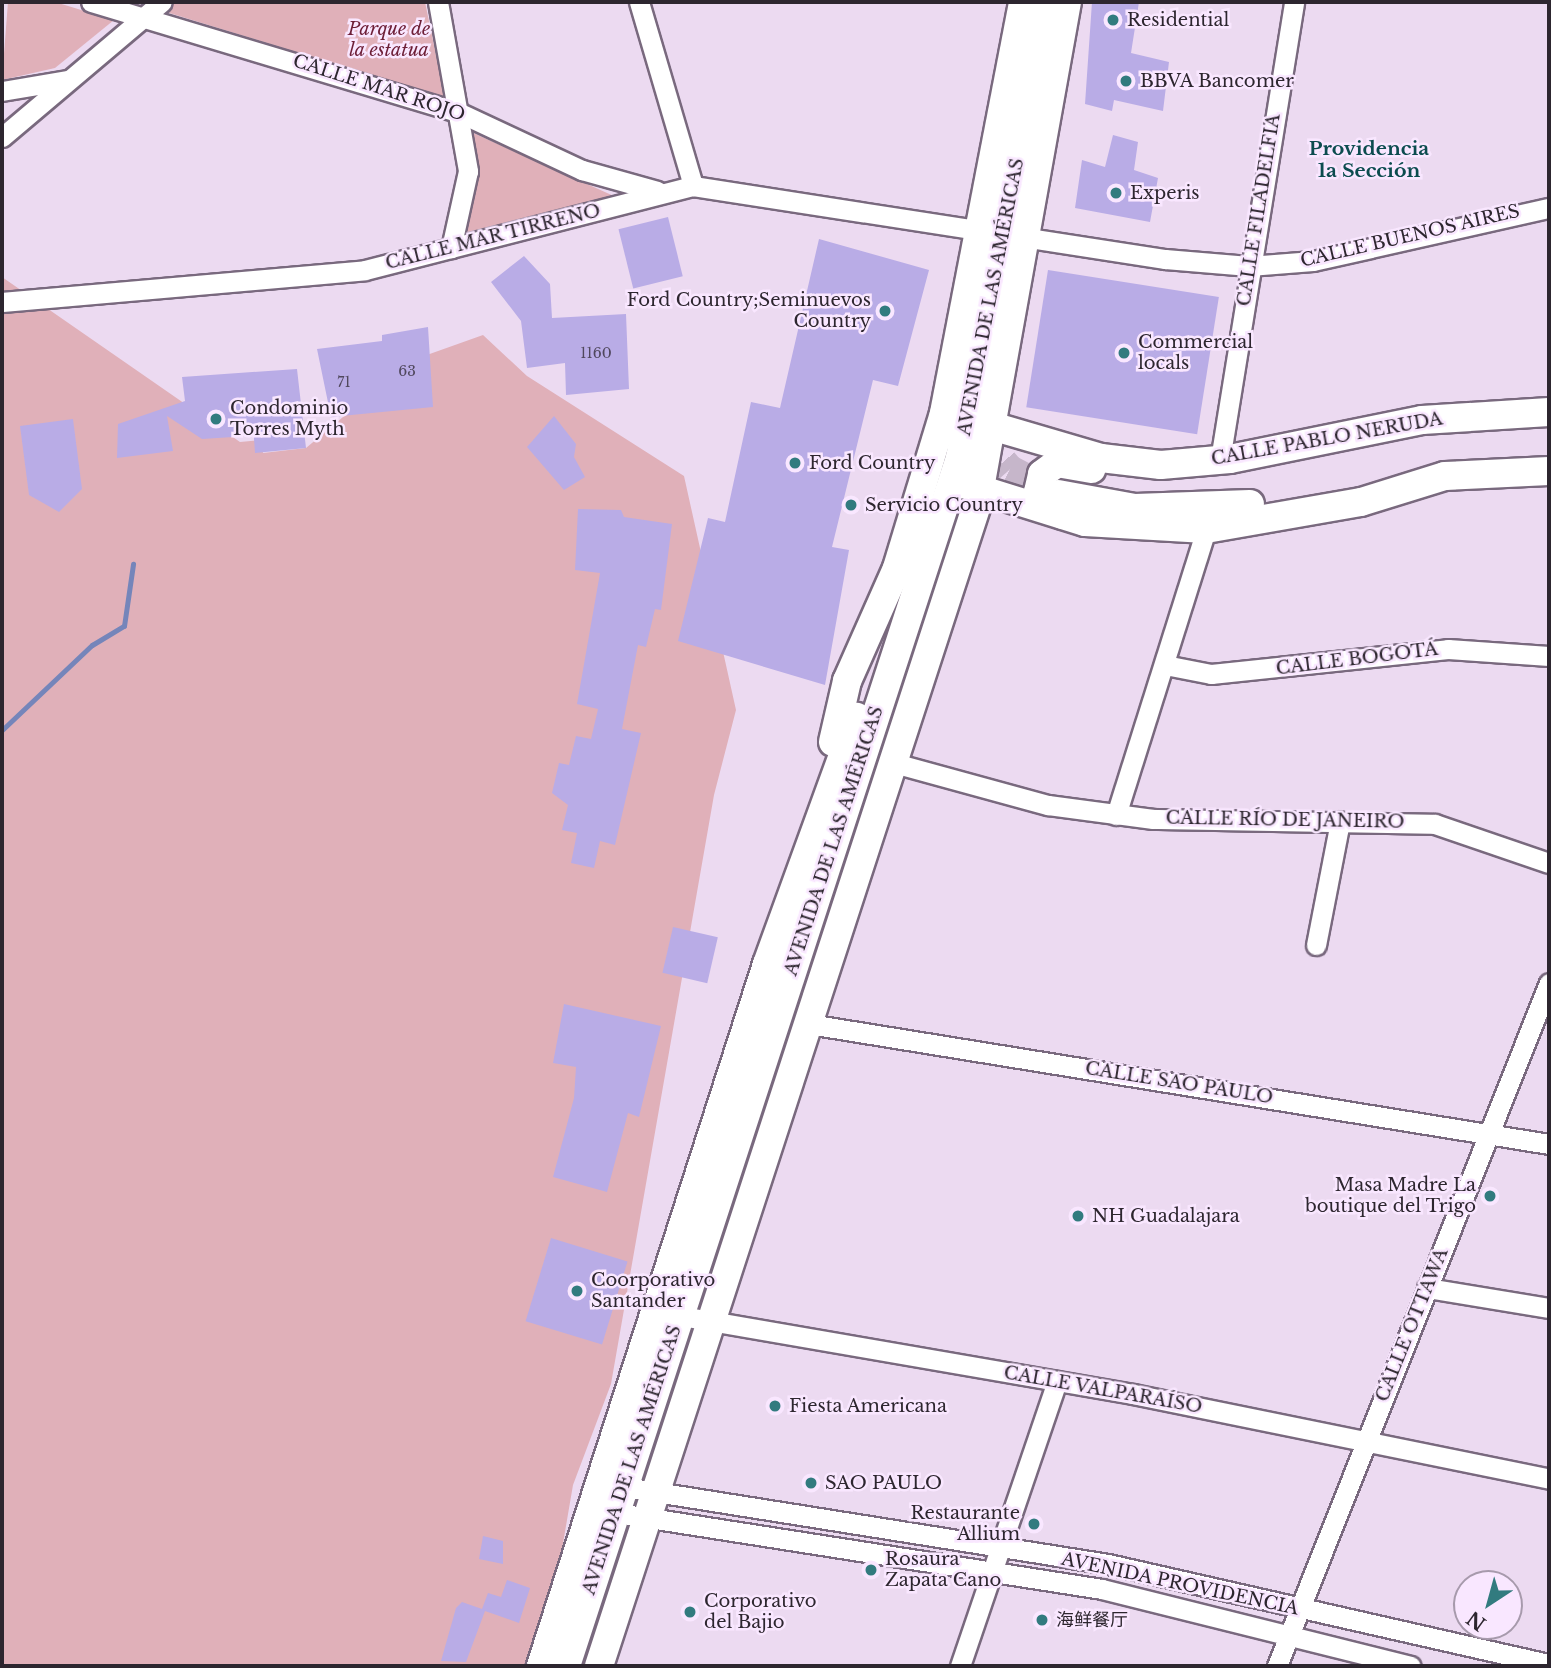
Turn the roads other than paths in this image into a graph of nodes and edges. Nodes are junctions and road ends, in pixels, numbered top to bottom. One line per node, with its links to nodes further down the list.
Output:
1 (91, 2): 10 (street, CALLE MAR ROJO)
2 (162, 2): 10 (street)
3 (438, 2): 14 (street)
4 (639, 2): 16 (street)
5 (1014, 2): 11 (main road, AVENIDA DE LAS AMÉRICAS)
6 (1023, 2): 11 (main road, AVENIDA DE LAS AMÉRICAS)
7 (1044, 2): 19 (main road, AVENIDA DE LAS AMÉRICAS)
8 (1067, 2): 19 (main road, AVENIDA DE LAS AMÉRICAS)
9 (1294, 2): 21 (street, CALLE FILADELFIA)
10 (144, 17): 12 (street); 14 (street, CALLE MAR ROJO)
11 (1015, 31): 19 (main road, AVENIDA DE LAS AMÉRICAS)
12 (69, 80): 13 (street); 15 (street)
13 (2, 91)
14 (458, 112): 17 (street, CALLE MAR ROJO); 20 (street)
15 (2, 136)
16 (693, 186): 17 (street, CALLE MAR TIRRENO); 19 (street, CALLE MAR TIRRENO)
17 (661, 191): 20 (street, CALLE MAR TIRRENO)
18 (1549, 208): 21 (street, CALLE BUENOS AIRES)
19 (1004, 233): 21 (street, CALLE BUENOS AIRES); 24 (main road, AVENIDA DE LAS AMÉRICAS); 25 (main road, AVENIDA DE LAS AMÉRICAS)
20 (451, 248): 22 (street, CALLE MAR TIRRENO)
21 (1249, 266): 26 (street, CALLE FILADELFIA)
22 (2, 302)
23 (1549, 412): 26 (main road, CALLE PABLO NERUDA)
24 (944, 413): 25 (main road, CALLE PABLO NERUDA); 30 (main road, AVENIDA DE LAS AMÉRICAS)
25 (982, 423): 27 (main road, CALLE PABLO NERUDA); 30 (main road, AVENIDA DE LAS AMÉRICAS); 31 (main road, AVENIDA DE LAS AMÉRICAS)
26 (1220, 460): 27 (main road, CALLE PABLO NERUDA)
27 (1161, 465): 32 (main road)
28 (1549, 471): 29 (main road)
29 (1446, 476): 32 (main road); 33 (main road)
30 (938, 484): 31 (main road); 47 (main road, AVENIDA DE LAS AMÉRICAS); 47 (main road, AVENIDA DE LAS AMÉRICAS)
31 (981, 490): 32 (main road); 36 (main road, AVENIDA DE LAS AMÉRICAS)
32 (1061, 505): 33 (main road)
33 (1206, 530): 35 (street)
34 (1549, 656): 35 (street, CALLE BOGOTÁ)
35 (1166, 665): 37 (street)
36 (894, 763): 37 (street, CALLE RÍO DE JANEIRO); 42 (main road, AVENIDA DE LAS AMÉRICAS)
37 (1116, 815): 38 (street, CALLE RÍO DE JANEIRO)
38 (1340, 821): 39 (street, CALLE RÍO DE JANEIRO); 40 (street)
39 (1549, 863)
40 (1316, 945)
41 (1549, 983): 43 (street, CALLE OTTAWA)
42 (809, 1024): 43 (street, CALLE SAO PAULO); 48 (main road, AVENIDA DE LAS AMÉRICAS)
43 (1489, 1133): 44 (street, CALLE SAO PAULO); 45 (street, CALLE OTTAWA)
44 (1549, 1144)
45 (1427, 1288): 46 (street); 50 (street, CALLE OTTAWA)
46 (1549, 1308)
47 (666, 1313): 48 (street, CALLE VALPARAÍSO); 52 (main road, AVENIDA DE LAS AMÉRICAS)
48 (710, 1322): 49 (street, CALLE VALPARAÍSO); 53 (main road, AVENIDA DE LAS AMÉRICAS)
49 (1057, 1381): 50 (street, CALLE VALPARAÍSO); 54 (street)
50 (1365, 1442): 51 (street, CALLE VALPARAÍSO); 56 (street, CALLE OTTAWA)
51 (1549, 1479)
52 (608, 1498): 53 (street, AVENIDA PROVIDENCIA); 53 (street, AVENIDA PROVIDENCIA); 59 (main road, AVENIDA DE LAS AMÉRICAS); 60 (main road, AVENIDA DE LAS AMÉRICAS)
53 (651, 1506): 54 (street, AVENIDA PROVIDENCIA); 55 (street, AVENIDA PROVIDENCIA); 61 (main road, AVENIDA DE LAS AMÉRICAS)
54 (1004, 1549): 55 (street); 56 (street, AVENIDA PROVIDENCIA)
55 (995, 1573): 57 (street, AVENIDA PROVIDENCIA); 62 (street)
56 (1299, 1609): 57 (street, CALLE OTTAWA); 58 (street, AVENIDA PROVIDENCIA)
57 (1288, 1637): 63 (street, CALLE OTTAWA); 64 (street, AVENIDA PROVIDENCIA)
58 (1549, 1664)
59 (541, 1666)
60 (566, 1666)
61 (599, 1666)
62 (960, 1666)
63 (1277, 1666)
64 (1411, 1666)

